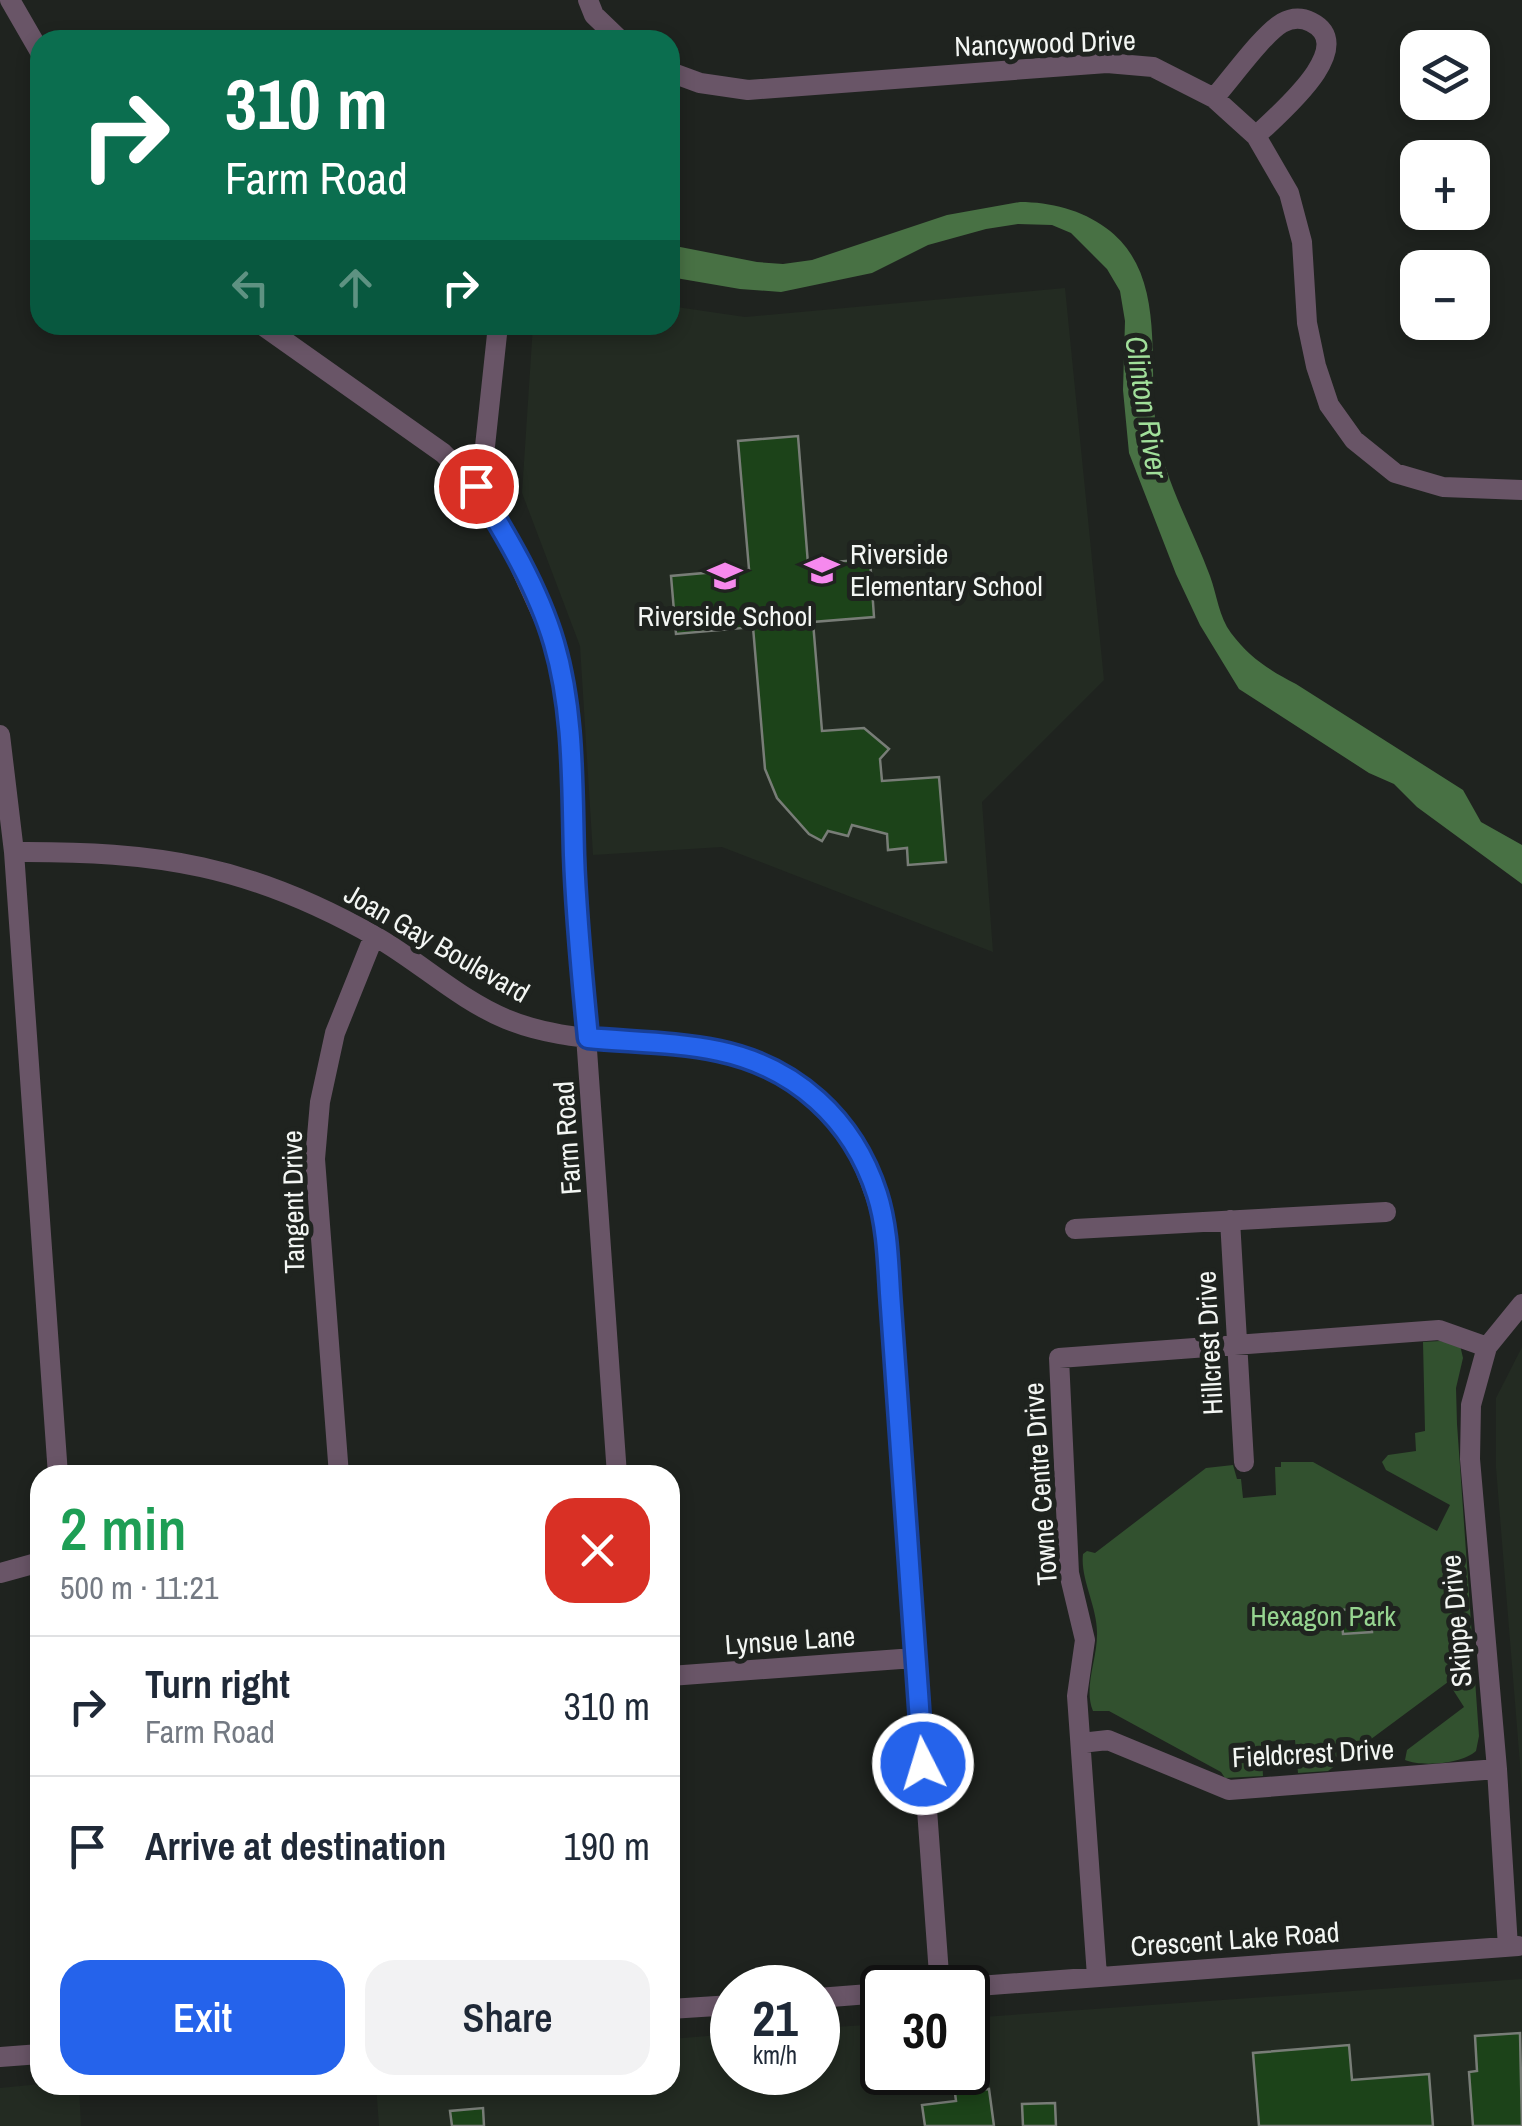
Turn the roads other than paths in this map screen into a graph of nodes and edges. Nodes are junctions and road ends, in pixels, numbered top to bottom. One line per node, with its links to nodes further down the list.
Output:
1 (10, 0): 4 (street)
2 (588, 0): 3 (street)
3 (610, 30)
4 (30, 35)
5 (680, 76): 6 (street, Nancywood Drive)
6 (1214, 98): 7 (street, Nancywood Drive); 7 (street)
7 (1256, 136): 11 (street, Nancywood Drive)
8 (276, 335): 10 (street, Farm Road)
9 (497, 335): 10 (street)
10 (476, 486): 15 (street, Farm Road)
11 (1522, 490)
12 (0, 735): 13 (street)
13 (14, 852): 14 (street, Joan Gay Boulevard); 23 (street)
14 (374, 936): 15 (street, Joan Gay Boulevard); 24 (street, Tangent Drive)
15 (588, 1038): 25 (street, Farm Road); 28 (street, Joan Gay Boulevard)
16 (1386, 1212): 17 (street)
17 (1230, 1220): 18 (street); 20 (street, Hillcrest Drive)
18 (1075, 1229)
19 (1522, 1304): 21 (street, Skippe Drive)
20 (1236, 1345): 21 (street, Towne Centre Drive); 22 (street, Hillcrest Drive); 30 (street, Towne Centre Drive)
21 (1487, 1347): 31 (street, Skippe Drive)
22 (1244, 1462)
23 (57, 1465)
24 (338, 1465)
25 (616, 1465)
26 (30, 1565): 27 (street)
27 (0, 1574)
28 (914, 1658): 29 (street, Lynsue Lane); 33 (street, Joan Gay Boulevard)
29 (680, 1675)
30 (1081, 1743): 31 (street, Fieldcrest Drive); 34 (street, Towne Centre Drive)
31 (1497, 1769): 32 (street, Skippe Drive)
32 (1515, 1946): 34 (street, Crescent Lake Road)
33 (938, 1965)
34 (1097, 1976): 35 (street, Crescent Lake Road)
35 (990, 1985)
36 (710, 2006): 37 (street)
37 (680, 2008)
38 (30, 2055): 39 (street)
39 (0, 2057)

